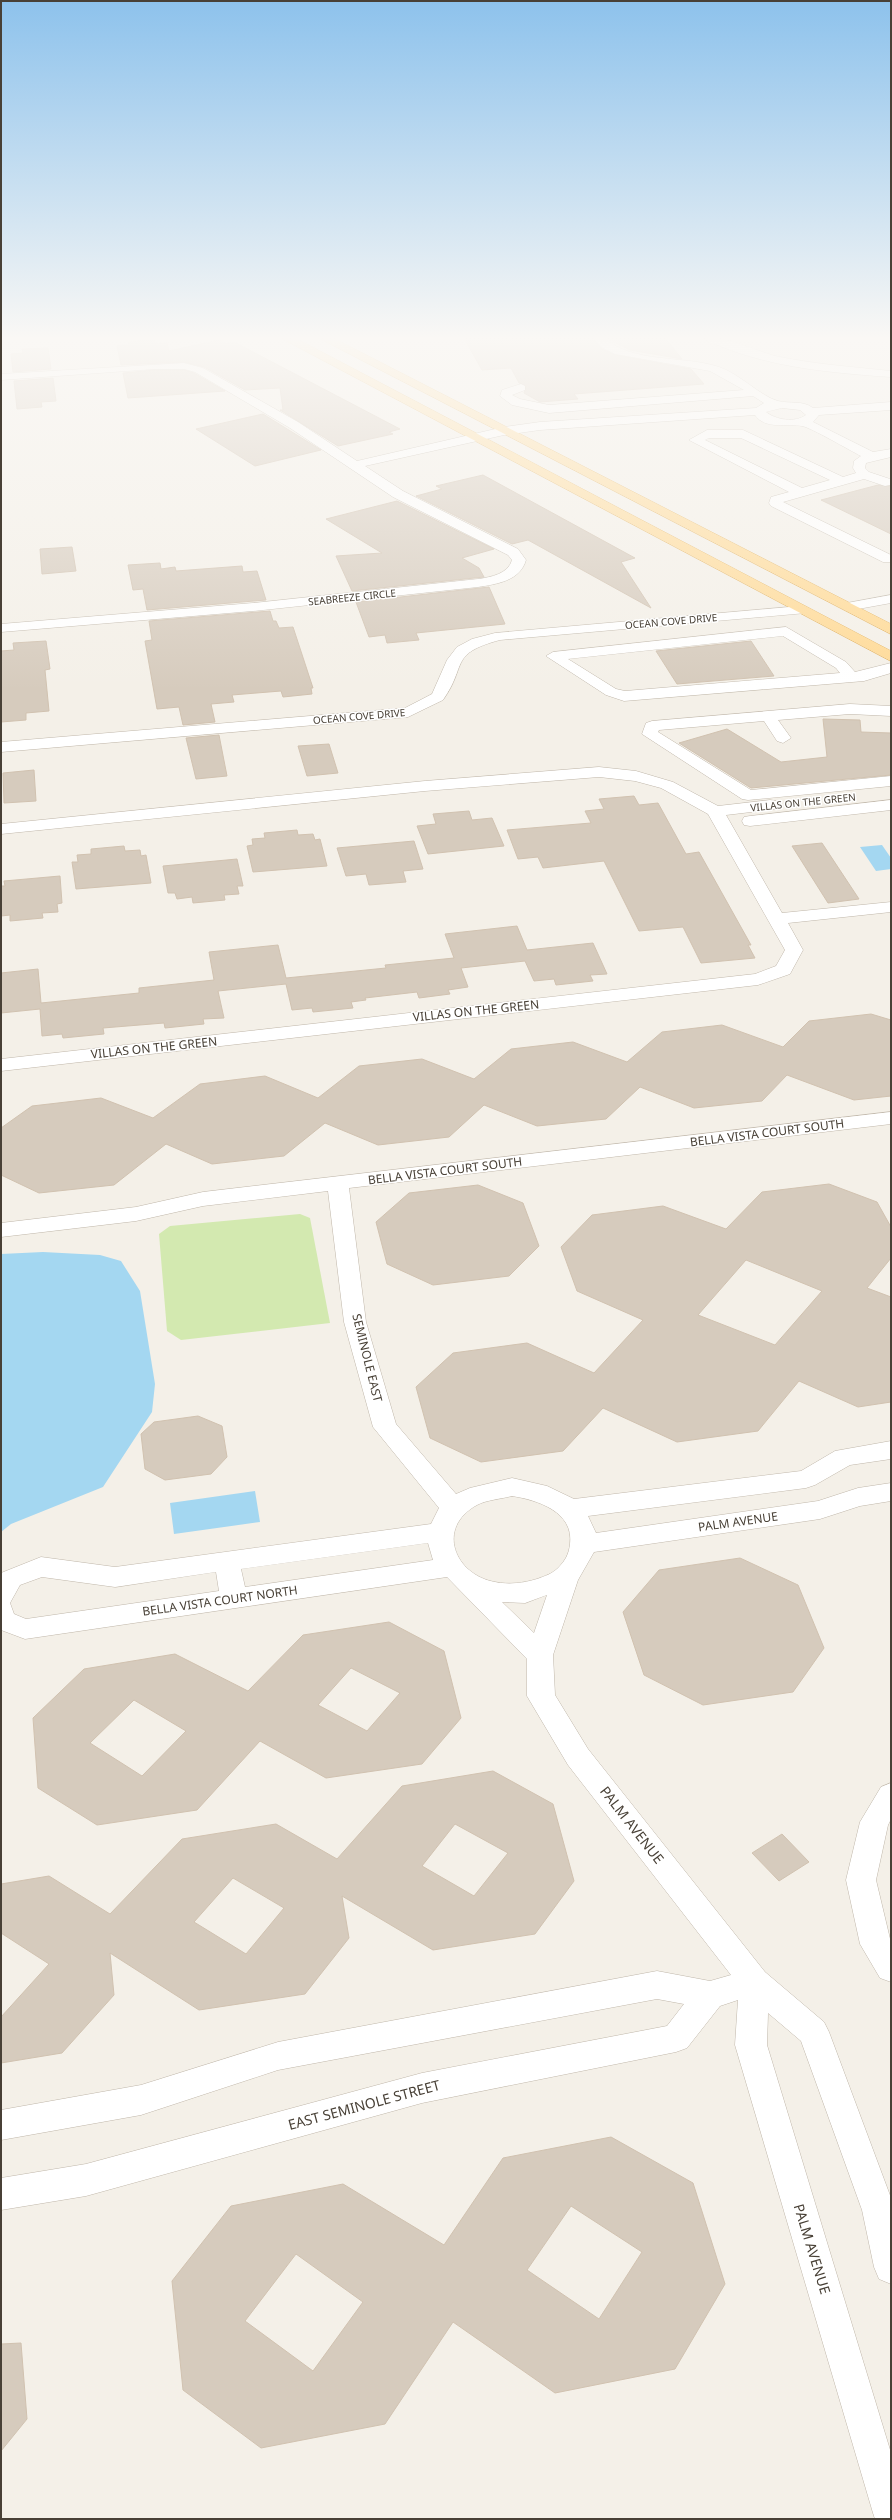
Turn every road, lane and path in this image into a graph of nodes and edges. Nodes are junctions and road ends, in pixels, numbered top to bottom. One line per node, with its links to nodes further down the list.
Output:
1 (341, 456): 11 (street, SEABREEZE CIRCLE)
2 (396, 456): 11 (street)
3 (400, 456): 10 (street)
4 (442, 456): 10 (street)
5 (508, 456): 17 (main road)
6 (551, 456): 20 (main road)
7 (723, 456): 16 (street)
8 (788, 456): 14 (street)
9 (871, 456): 13 (street)
10 (414, 462): 12 (street)
11 (355, 465): 12 (street, SEABREEZE CIRCLE)
12 (367, 473): 22 (street, SEABREEZE CIRCLE)
13 (864, 474): 14 (street); 15 (street)
14 (842, 481): 16 (street)
15 (884, 482)
16 (800, 492): 18 (street)
17 (604, 505): 20 (main road); 21 (main road)
18 (888, 559)
19 (891, 599): 20 (street)
20 (847, 607): 23 (main road)
21 (801, 610): 24 (main road); 30 (street, OCEAN COVE DRIVE)
22 (1, 628)
23 (891, 630)
24 (891, 657)
25 (891, 668): 26 (street)
26 (851, 677): 26 (street)
27 (891, 711): 28 (street)
28 (768, 716): 29 (street); 31 (street)
29 (783, 738)
30 (1, 747)
31 (891, 781)
32 (891, 793): 34 (street, VILLAS ON THE GREEN)
33 (891, 805): 34 (street, VILLAS ON THE GREEN)
34 (719, 817): 35 (street); 37 (street, VILLAS ON THE GREEN)
35 (1, 829)
36 (891, 907): 37 (street)
37 (778, 919): 38 (street, VILLAS ON THE GREEN)
38 (1, 1066)
39 (891, 1118): 40 (street, BELLA VISTA COURT SOUTH)
40 (338, 1184): 41 (street, BELLA VISTA COURT SOUTH); 44 (street, SEMINOLE EAST)
41 (1, 1230)
42 (891, 1450): 45 (street)
43 (891, 1492): 47 (street, PALM AVENUE)
44 (453, 1507): 45 (street); 46 (street)
45 (570, 1509): 47 (street)
46 (439, 1532): 48 (street); 49 (street)
47 (584, 1544): 50 (street)
48 (228, 1562): 51 (street); 52 (street)
49 (455, 1573): 50 (street); 52 (street, BELLA VISTA COURT NORTH); 54 (street)
50 (566, 1577): 54 (street, PALM AVENUE)
51 (1, 1596)
52 (234, 1598): 53 (street, BELLA VISTA COURT NORTH)
53 (1, 1610)
54 (540, 1655): 57 (street, PALM AVENUE)
55 (891, 1795): 56 (street)
56 (891, 1969)
57 (754, 1982): 58 (street); 61 (street, PALM AVENUE); 62 (street, PALM AVENUE)
58 (710, 1995): 59 (street); 60 (street, EAST SEMINOLE STREET)
59 (1, 2125)
60 (1, 2194)
61 (891, 2267)
62 (891, 2513)

